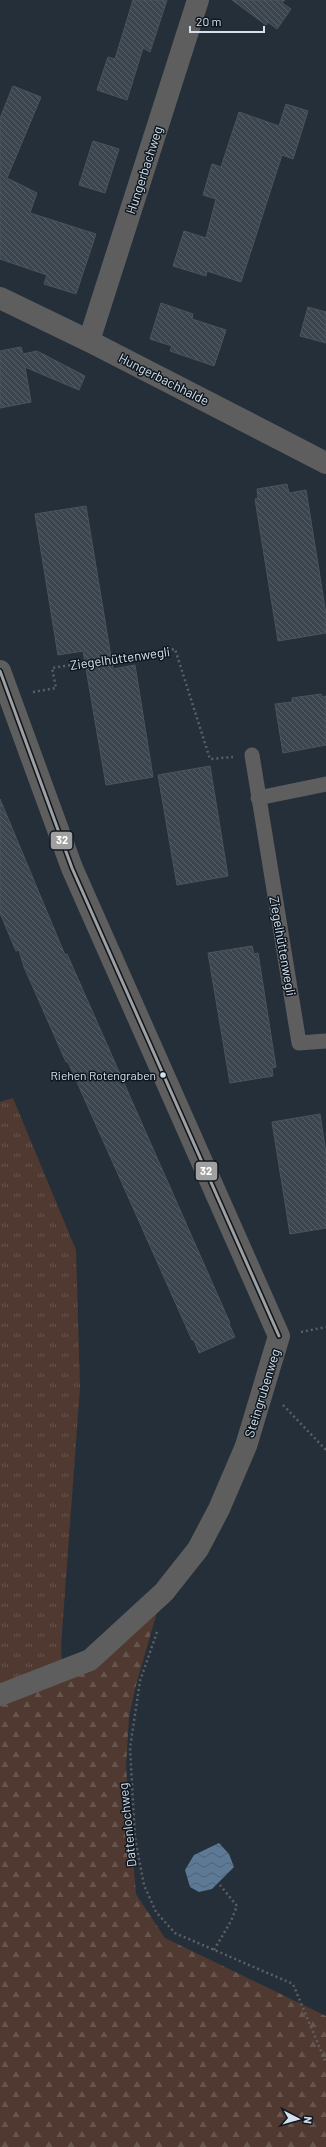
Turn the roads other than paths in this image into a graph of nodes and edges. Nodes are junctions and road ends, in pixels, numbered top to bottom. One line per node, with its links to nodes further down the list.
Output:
1 (198, 0): 3 (street, Hungerbachweg)
2 (0, 298): 3 (street, Hungerbachhalde)
3 (90, 341): 4 (street, Hungerbachhalde)
4 (326, 463)
5 (0, 671): 10 (street, Steingrubenweg)
6 (252, 755): 8 (lane, Ziegelhüttenwegli)
7 (326, 784): 8 (lane)
8 (258, 798): 9 (lane, Ziegelhüttenwegli)
9 (326, 1040)
10 (0, 1695)

